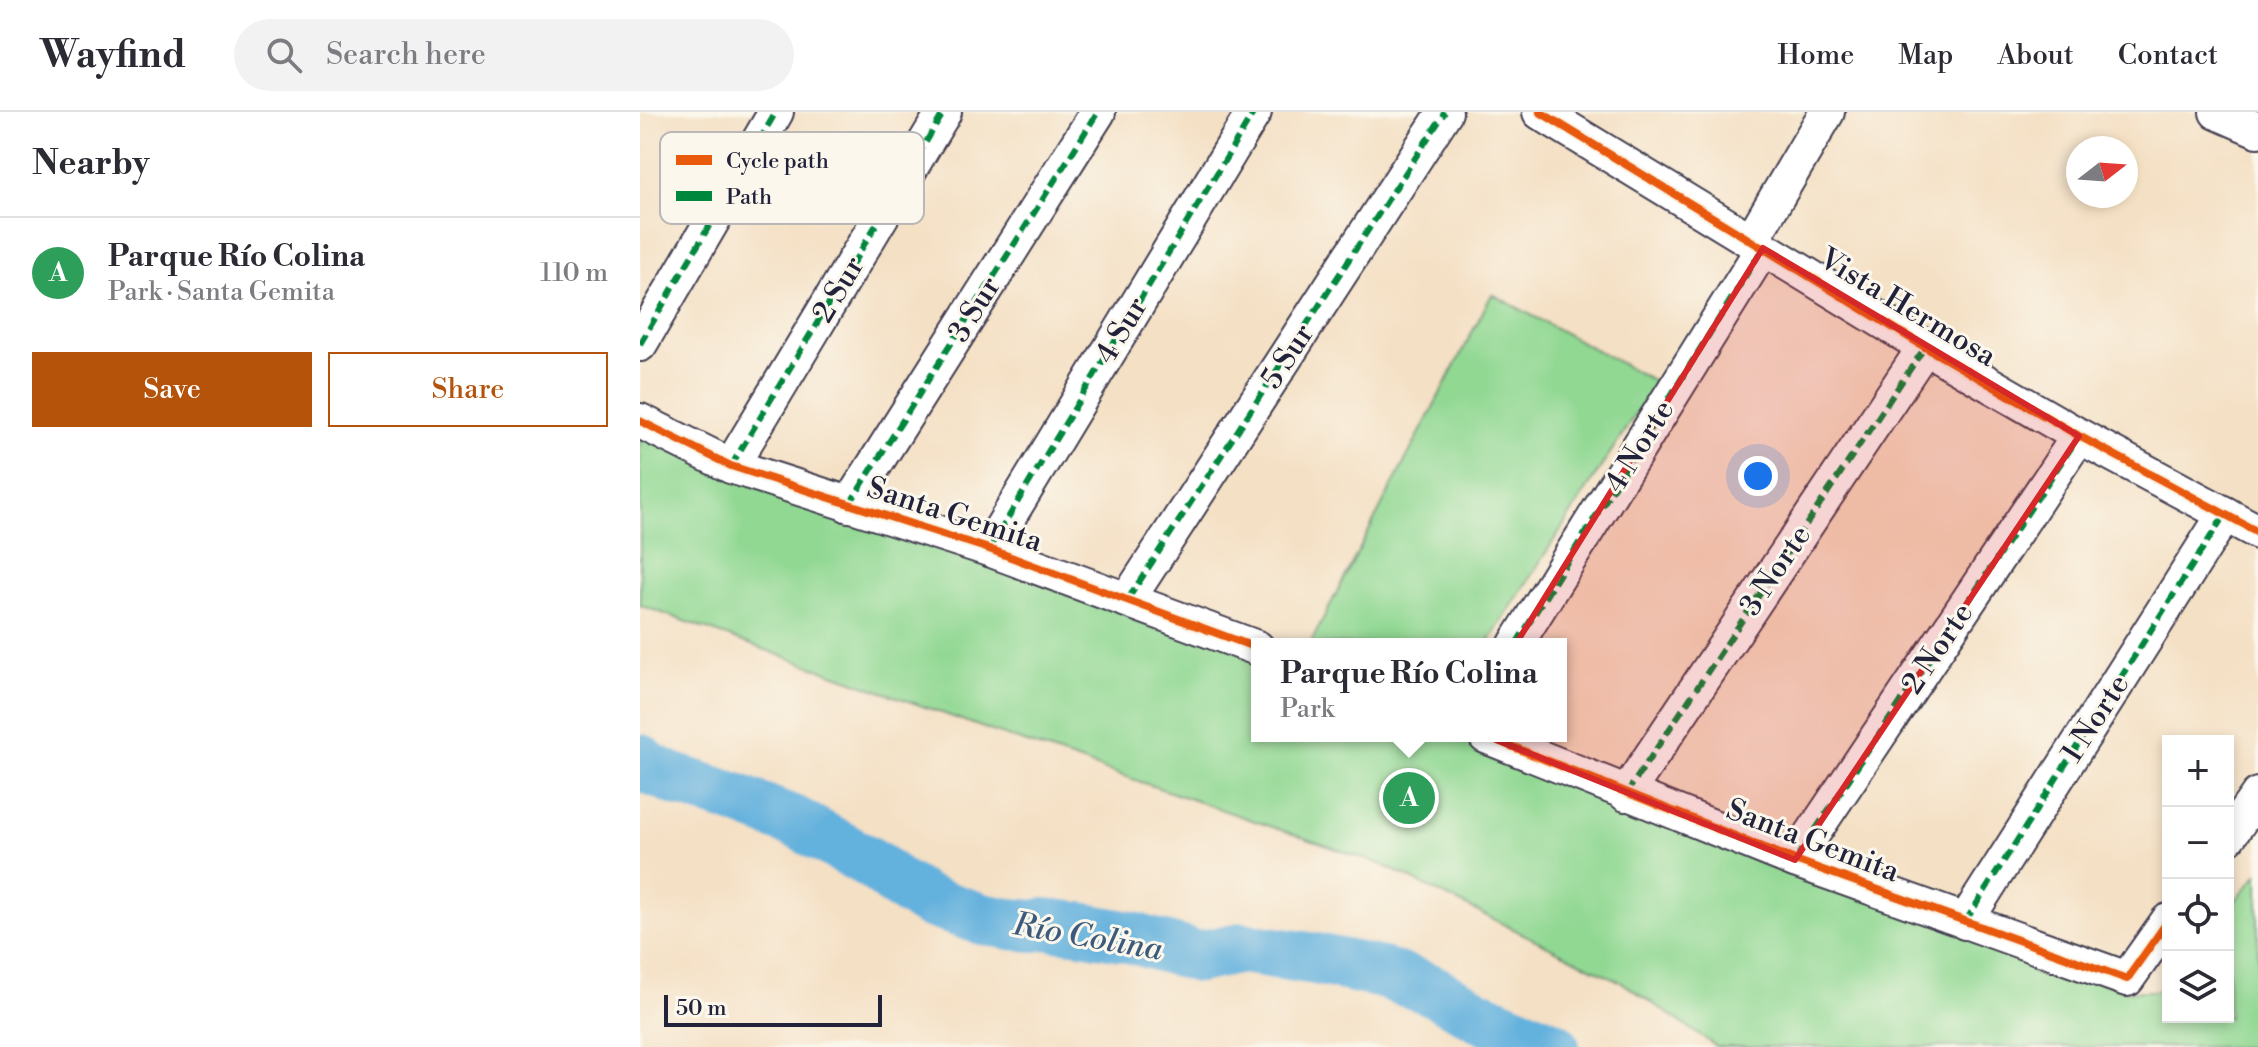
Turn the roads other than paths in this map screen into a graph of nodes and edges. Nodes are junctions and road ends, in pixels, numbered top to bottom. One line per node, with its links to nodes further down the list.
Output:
1 (776, 112): 10 (street)
2 (944, 112): 11 (street, 2 Sur)
3 (1098, 112): 20 (street, 3 Sur)
4 (1254, 112): 23 (street, 4 Sur)
5 (1445, 112): 24 (street, 5 Sur)
6 (1540, 112): 14 (street, Vista Hermosa)
7 (1827, 112): 14 (street, 4 Norte)
8 (2217, 112): 9 (street)
9 (2258, 130)
10 (764, 132)
11 (924, 145)
12 (710, 224): 15 (street)
13 (877, 224): 19 (street, 2 Sur)
14 (1757, 245): 16 (street, Vista Hermosa); 25 (street, 4 Norte)
15 (640, 344)
16 (1925, 347): 18 (street, Vista Hermosa); 28 (street, 3 Norte)
17 (640, 421): 19 (street, Santa Gemita)
18 (2079, 436): 21 (street, Vista Hermosa); 31 (street, 2 Norte)
19 (731, 466): 20 (street, Santa Gemita)
20 (849, 505): 23 (street, Santa Gemita)
21 (2225, 514): 22 (street, Vista Hermosa); 32 (street, 1 Norte)
22 (2258, 532)
23 (989, 549): 24 (street, Santa Gemita)
24 (1128, 599): 26 (street, Santa Gemita)
25 (1520, 638)
26 (1251, 646)
27 (1500, 742): 28 (street, Santa Gemita)
28 (1626, 794): 31 (street, Santa Gemita)
29 (2258, 795): 30 (street)
30 (2234, 829)
31 (1795, 860): 32 (street, Santa Gemita)
32 (1965, 922): 33 (street, Santa Gemita)
33 (2162, 929)

